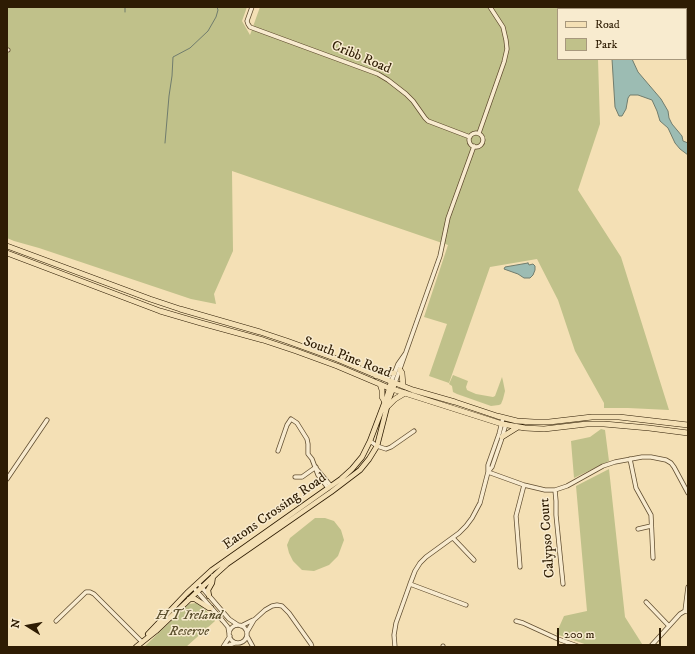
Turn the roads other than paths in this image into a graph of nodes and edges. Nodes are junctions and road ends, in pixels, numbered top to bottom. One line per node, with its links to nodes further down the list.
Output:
1 (252, 7): 4 (street, Cribb Road)
2 (490, 7): 3 (street)
3 (479, 133): 4 (street); 5 (street)
4 (470, 137): 5 (street)
5 (474, 146): 8 (street)
6 (7, 246): 11 (highway, South Pine Road)
7 (7, 253): 13 (highway, South Pine Road)
8 (405, 353): 9 (street); 10 (street)
9 (400, 370): 12 (street); 14 (highway)
10 (394, 373): 11 (highway); 12 (street)
11 (376, 376): 12 (highway, South Pine Road)
12 (393, 382): 14 (highway, South Pine Road); 15 (main road)
13 (380, 384): 15 (highway, South Pine Road); 17 (highway)
14 (403, 386): 18 (highway, South Pine Road)
15 (391, 388): 16 (highway, South Pine Road); 17 (main road, Eatons Crossing Road)
16 (406, 394): 17 (highway); 20 (highway, South Pine Road)
17 (386, 404): 26 (main road, Eatons Crossing Road); 27 (main road, Eatons Crossing Road)
18 (505, 418): 20 (street); 21 (highway, South Pine Road)
19 (47, 420): 32 (street)
20 (504, 425): 22 (highway, South Pine Road); 25 (street); 31 (street)
21 (686, 425)
22 (518, 428): 24 (highway, South Pine Road); 25 (highway)
23 (414, 431): 27 (street)
24 (688, 433)
25 (502, 437): 31 (street)
26 (370, 442): 27 (street); 36 (main road, Eatons Crossing Road)
27 (377, 446): 45 (main road, Eatons Crossing Road)
28 (278, 451): 30 (street)
29 (630, 459): 37 (street); 38 (street); 39 (street)
30 (316, 467): 33 (street); 36 (street)
31 (488, 472): 35 (street); 41 (street)
32 (9, 473): 34 (street)
33 (295, 477)
34 (7, 479)
35 (524, 485): 37 (street); 44 (street)
36 (330, 487): 46 (main road, Eatons Crossing Road)
37 (555, 490): 48 (street, Calypso Court)
38 (688, 493)
39 (652, 526): 40 (street); 42 (street)
40 (638, 529)
41 (453, 538): 43 (street); 47 (street)
42 (653, 558)
43 (474, 560)
44 (520, 567)
45 (213, 576): 51 (main road, Eatons Crossing Road); 53 (main road)
46 (198, 583): 49 (main road, Eatons Crossing Road); 51 (street)
47 (410, 584): 56 (street); 73 (street)
48 (563, 584)
49 (193, 587): 52 (street); 66 (main road, Eatons Crossing Road)
50 (688, 587): 58 (street)
51 (201, 588): 52 (main road, Eatons Crossing Road); 53 (street)
52 (197, 592): 54 (main road, Eatons Crossing Road); 57 (street)
53 (209, 596): 62 (street)
54 (189, 600): 57 (main road); 66 (main road, Eatons Crossing Road)
55 (646, 602): 63 (street)
56 (466, 605)
57 (211, 608): 65 (street)
58 (686, 612): 63 (street)
59 (254, 620): 62 (street); 64 (street); 72 (street)
60 (56, 621): 66 (street)
61 (516, 621): 74 (street)
62 (240, 625): 64 (street); 65 (street)
63 (669, 626): 75 (street)
64 (247, 634): 67 (street); 71 (street)
65 (229, 635): 67 (street); 69 (street)
66 (142, 642): 68 (main road, Eatons Crossing Road)
67 (236, 643): 69 (street); 70 (street)
68 (136, 647)
69 (224, 647)
70 (243, 647)
71 (253, 647)
72 (312, 647)
73 (395, 647)
74 (580, 647)
75 (650, 647)

